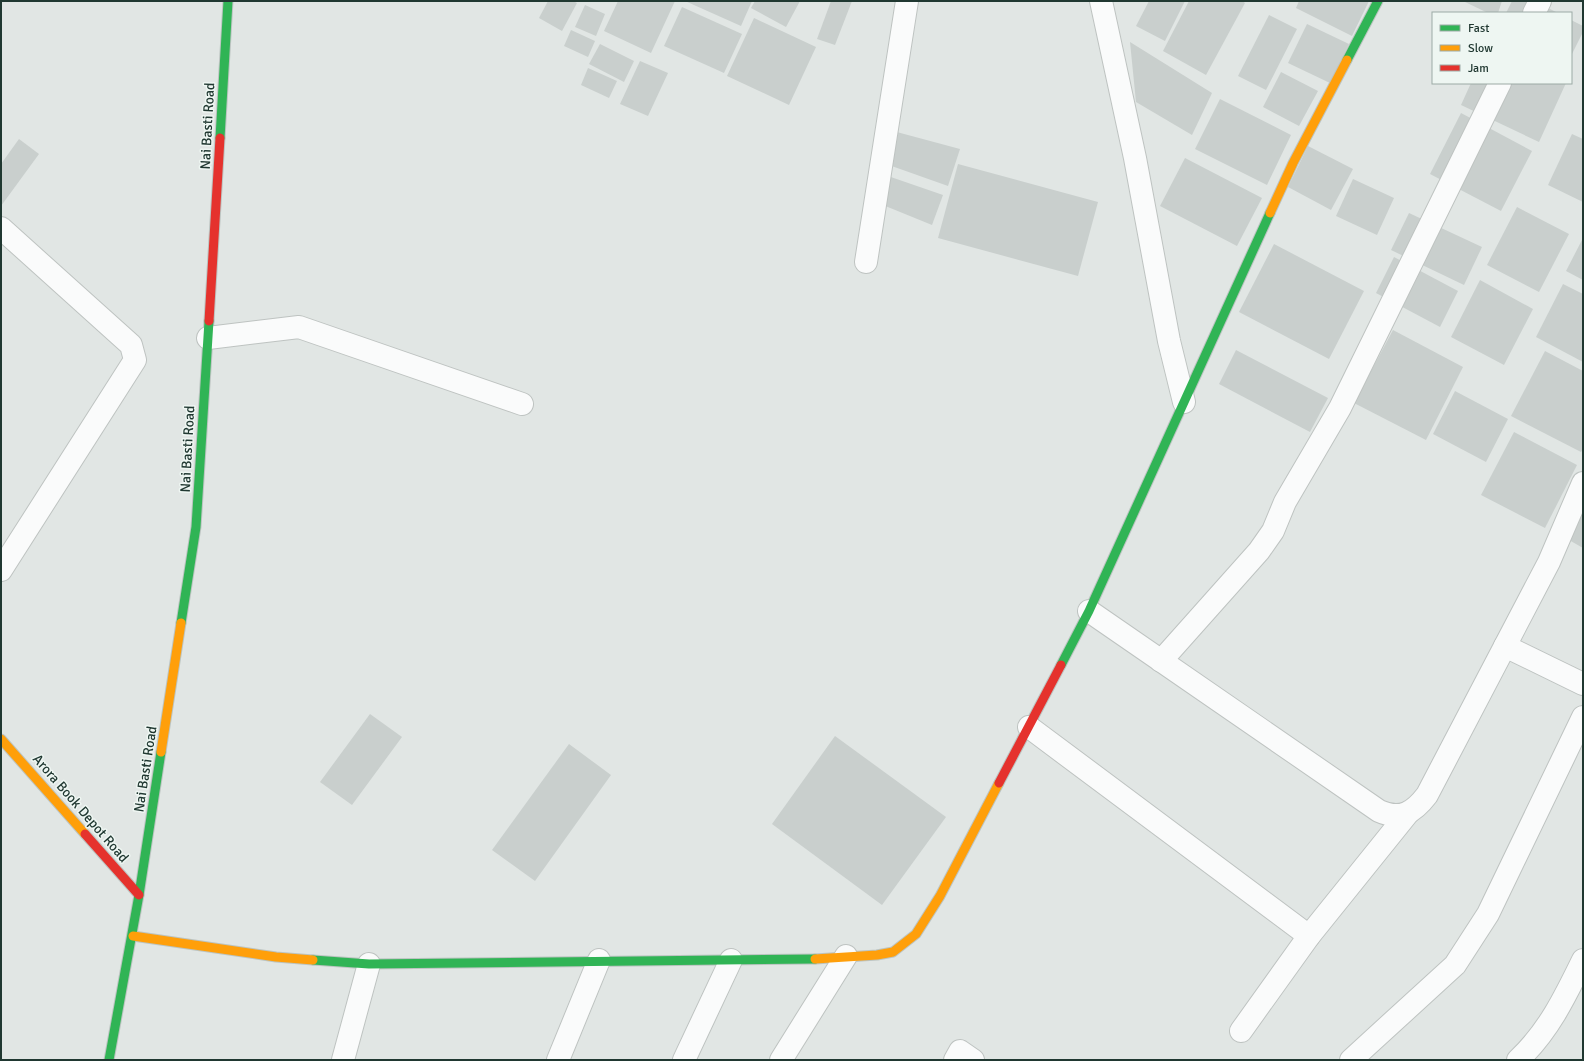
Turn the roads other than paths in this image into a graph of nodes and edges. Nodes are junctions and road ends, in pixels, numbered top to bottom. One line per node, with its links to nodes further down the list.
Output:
1 (228, 1): 10 (street, Nai Basti Road)
2 (907, 1): 9 (street)
3 (1102, 1): 11 (street)
4 (1378, 1): 11 (street)
5 (1540, 1): 6 (street)
6 (1534, 12)
7 (1500, 84): 17 (street)
8 (1, 228): 14 (street)
9 (866, 262)
10 (208, 338): 12 (street); 23 (street, Nai Basti Road)
11 (1184, 402): 15 (street)
12 (522, 404)
13 (1583, 483): 16 (street)
14 (1, 570)
15 (1090, 611): 17 (street); 20 (street)
16 (1505, 646): 18 (street); 22 (street)
17 (1161, 661): 22 (street)
18 (1583, 684)
19 (1583, 717): 39 (street)
20 (1029, 727): 25 (street); 26 (street)
21 (1, 739): 23 (street, Arora Book Depot Road)
22 (1408, 813): 25 (street)
23 (139, 895): 24 (street, Nai Basti Road)
24 (132, 936): 30 (street); 32 (street, Nai Basti Road)
25 (1309, 936): 31 (street)
26 (846, 956): 28 (street); 36 (street)
27 (599, 960): 28 (street); 30 (street); 34 (street)
28 (731, 960): 35 (street)
29 (1583, 960): 40 (street)
30 (369, 964): 33 (street)
31 (1241, 1031)
32 (109, 1060)
33 (343, 1060)
34 (558, 1060)
35 (684, 1060)
36 (781, 1060)
37 (954, 1060): 38 (street)
38 (973, 1060)
39 (1351, 1060)
40 (1518, 1060)

